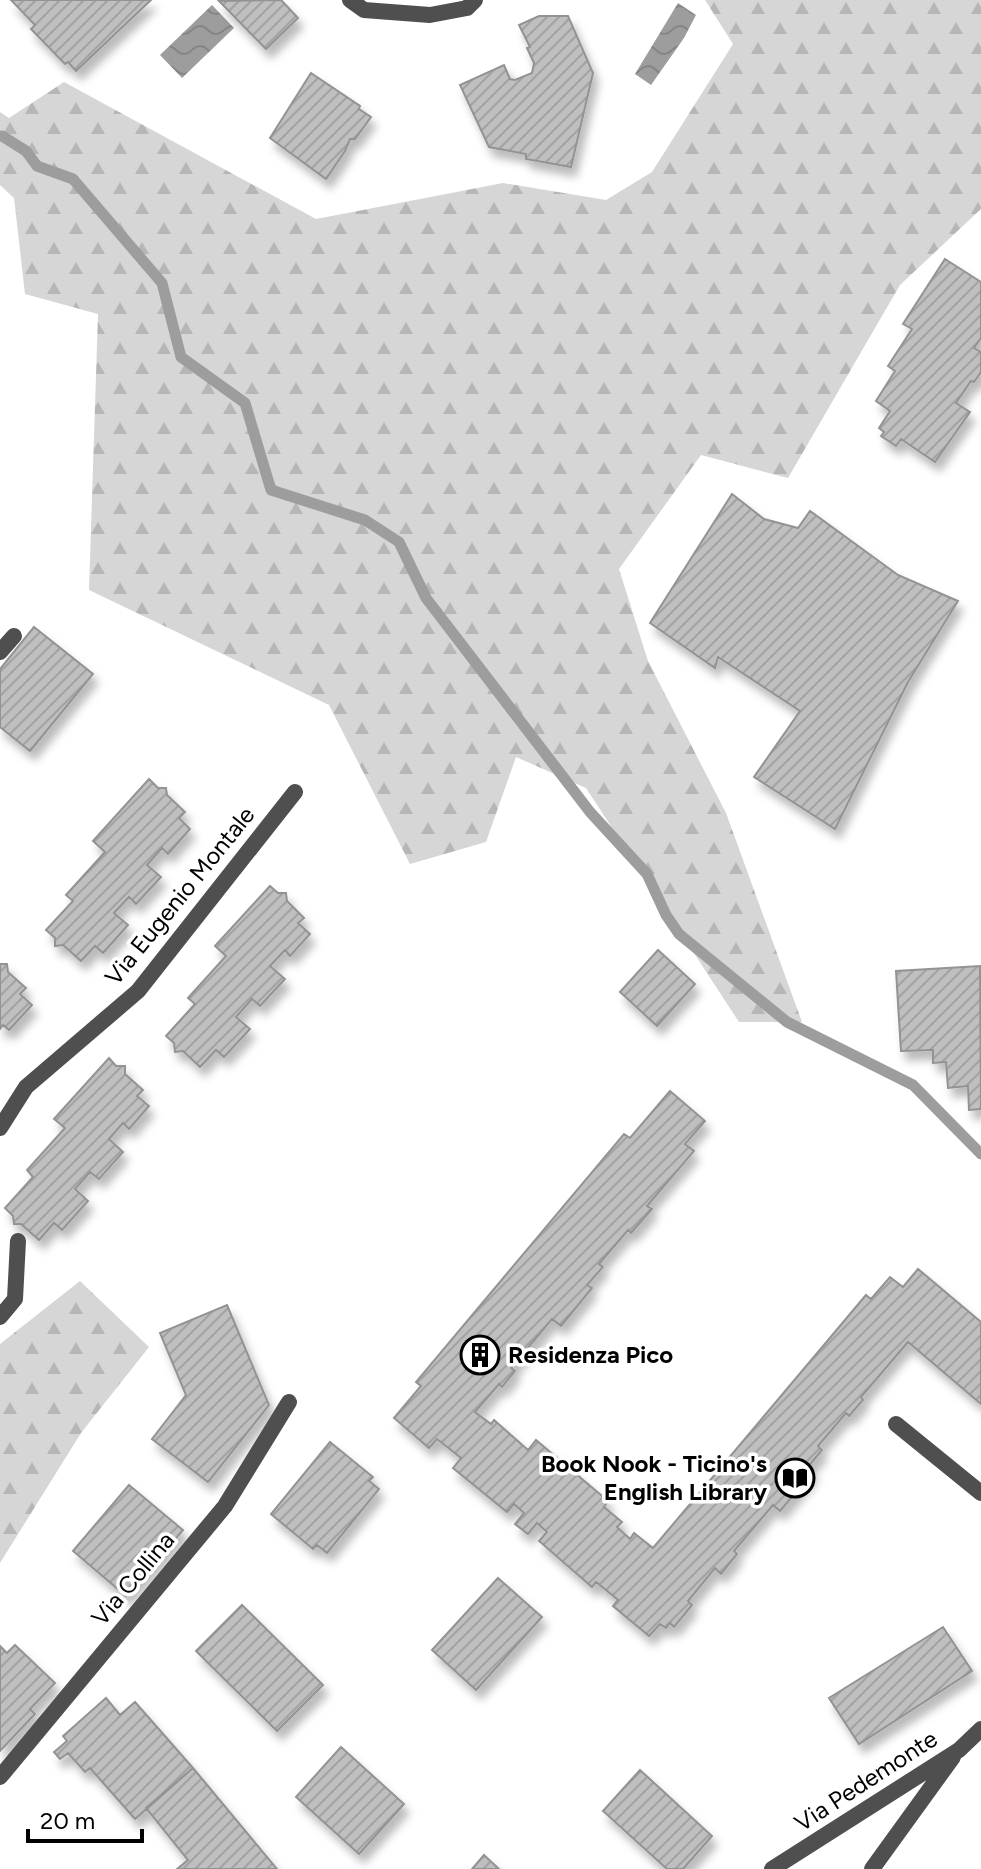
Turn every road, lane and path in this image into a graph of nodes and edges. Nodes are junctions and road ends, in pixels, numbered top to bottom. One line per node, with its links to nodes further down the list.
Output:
1 (350, 0): 2 (street)
2 (475, 0)
3 (14, 636): 4 (street)
4 (0, 652)
5 (295, 792): 6 (street, Via Eugenio Montale)
6 (0, 1128)
7 (18, 1241): 8 (street)
8 (0, 1317)
9 (289, 1402): 14 (street, Via Collina)
10 (896, 1424): 11 (street)
11 (981, 1493)
12 (981, 1729): 13 (street, Via Pedemonte)
13 (959, 1750): 15 (street, Via Pedemonte); 16 (street)
14 (0, 1777)
15 (772, 1869)
16 (872, 1869)

